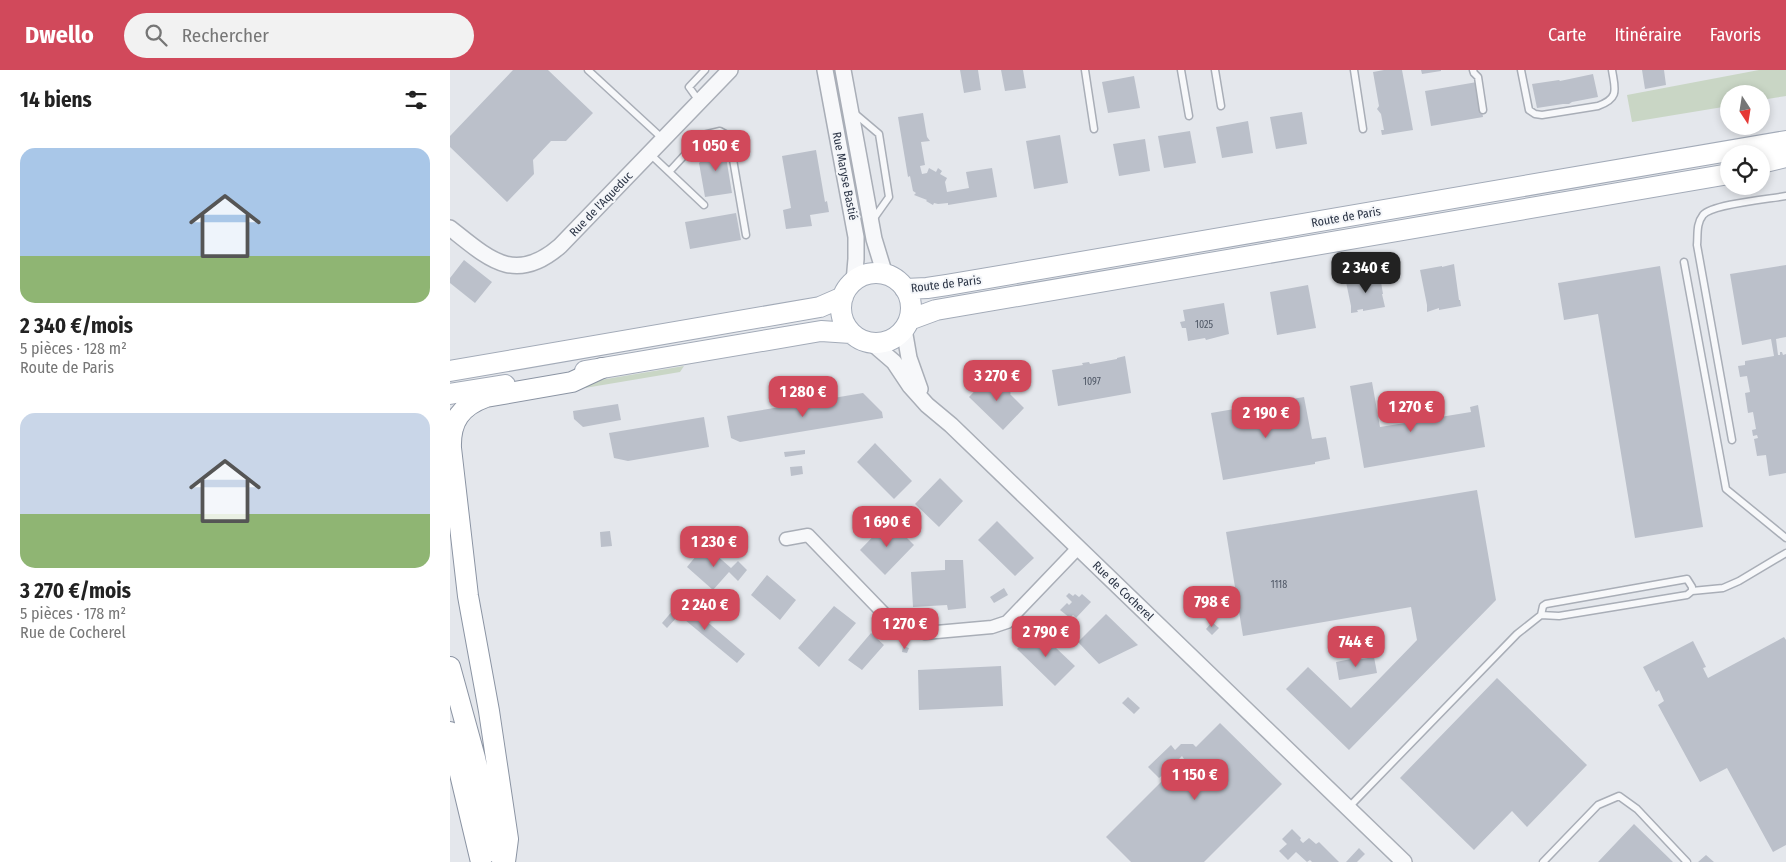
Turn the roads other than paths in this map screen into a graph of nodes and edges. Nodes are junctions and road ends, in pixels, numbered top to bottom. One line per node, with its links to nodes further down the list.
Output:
1 (588, 70): 20 (lane)
2 (705, 70): 13 (lane)
3 (730, 70): 13 (street, Rue de l'Aqueduc)
4 (825, 70): 37 (street, Rue Maryse Bastié)
5 (842, 70): 15 (street, Rue Maryse Bastié)
6 (1085, 70): 18 (lane)
7 (1181, 70): 17 (lane)
8 (1215, 70): 14 (lane)
9 (1354, 70): 19 (lane)
10 (1474, 70): 16 (lane)
11 (1520, 70): 12 (lane)
12 (1612, 70)
13 (700, 101): 20 (street, Rue de l'Aqueduc)
14 (1221, 106)
15 (850, 109): 31 (street, Rue Maryse Bastié); 31 (lane)
16 (1483, 110)
17 (1189, 116)
18 (1094, 129)
19 (1363, 129)
20 (663, 139): 22 (street, Rue de l'Aqueduc)
21 (1786, 141): 36 (main road, Route de Paris)
22 (650, 154): 27 (lane); 32 (street, Rue de l'Aqueduc)
23 (1786, 157): 24 (main road)
24 (1770, 161)
25 (1786, 164): 26 (main road)
26 (1770, 167)
27 (669, 172): 30 (lane); 33 (lane)
28 (1720, 174): 38 (main road, Route de Paris)
29 (1786, 196): 45 (lane)
30 (704, 205)
31 (871, 222): 35 (street, Rue Maryse Bastié)
32 (450, 228)
33 (746, 236)
34 (1684, 262): 46 (lane)
35 (885, 275): 36 (main road); 37 (main road)
36 (905, 288): 38 (main road)
37 (849, 289): 39 (main road); 42 (main road)
38 (907, 324): 40 (main road); 44 (street, Rue de Cocherel)
39 (851, 333): 40 (main road); 41 (main road)
40 (872, 343): 44 (street, Rue de Cocherel)
41 (602, 368): 43 (main road); 59 (main road)
42 (450, 371)
43 (450, 394)
44 (927, 405): 48 (street, Rue de Cocherel)
45 (1732, 440)
46 (1786, 538)
47 (786, 539): 48 (street)
48 (1078, 548): 55 (street, Rue de Cocherel)
49 (1786, 553): 50 (lane)
50 (1692, 591): 51 (lane); 51 (lane)
51 (1541, 614): 55 (lane)
52 (450, 667): 58 (main road)
53 (450, 732): 57 (main road)
54 (450, 786): 56 (main road)
55 (1348, 808): 60 (street, Rue de Cocherel)
56 (474, 862)
57 (481, 862)
58 (499, 862)
59 (505, 862)
60 (1404, 862)
61 (1543, 862): 62 (lane)
62 (1687, 862)

